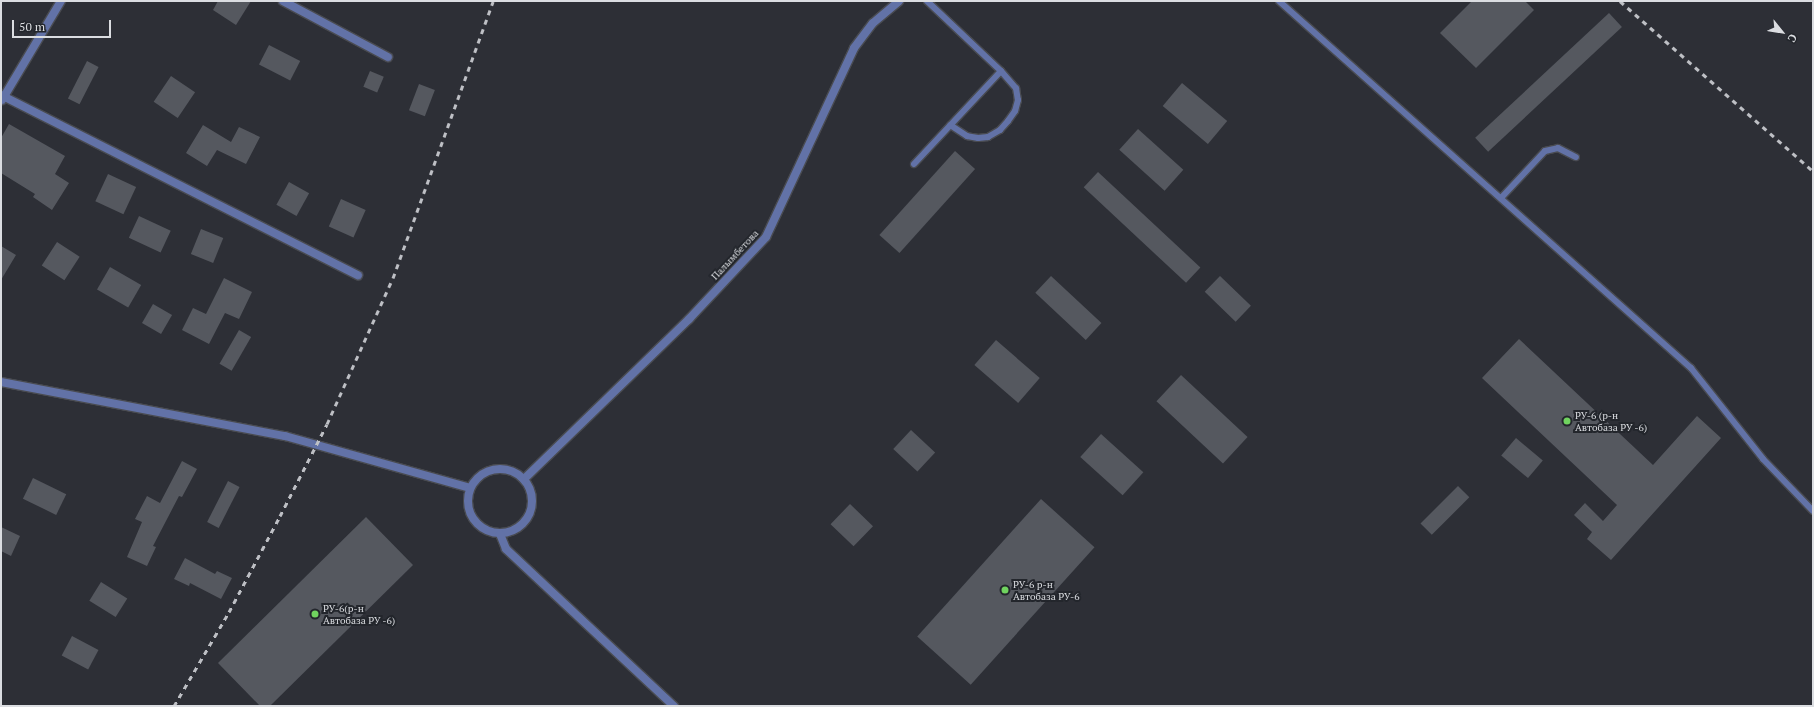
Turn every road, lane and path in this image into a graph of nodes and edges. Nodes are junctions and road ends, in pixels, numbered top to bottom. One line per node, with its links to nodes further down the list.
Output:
1 (61, 1): 8 (street)
2 (283, 1): 6 (street)
3 (899, 1): 15 (street, Палымбетова)
4 (927, 1): 7 (lane)
5 (1279, 1): 12 (lane)
6 (388, 56)
7 (1001, 71): 9 (lane); 9 (lane)
8 (2, 98): 13 (street)
9 (950, 125): 11 (lane)
10 (1576, 157): 12 (lane)
11 (914, 164)
12 (1501, 198): 17 (lane)
13 (358, 275)
14 (1, 382): 16 (street)
15 (524, 478): 16 (street); 18 (street)
16 (470, 488): 18 (street)
17 (1813, 511)
18 (500, 534): 19 (street)
19 (674, 706)

